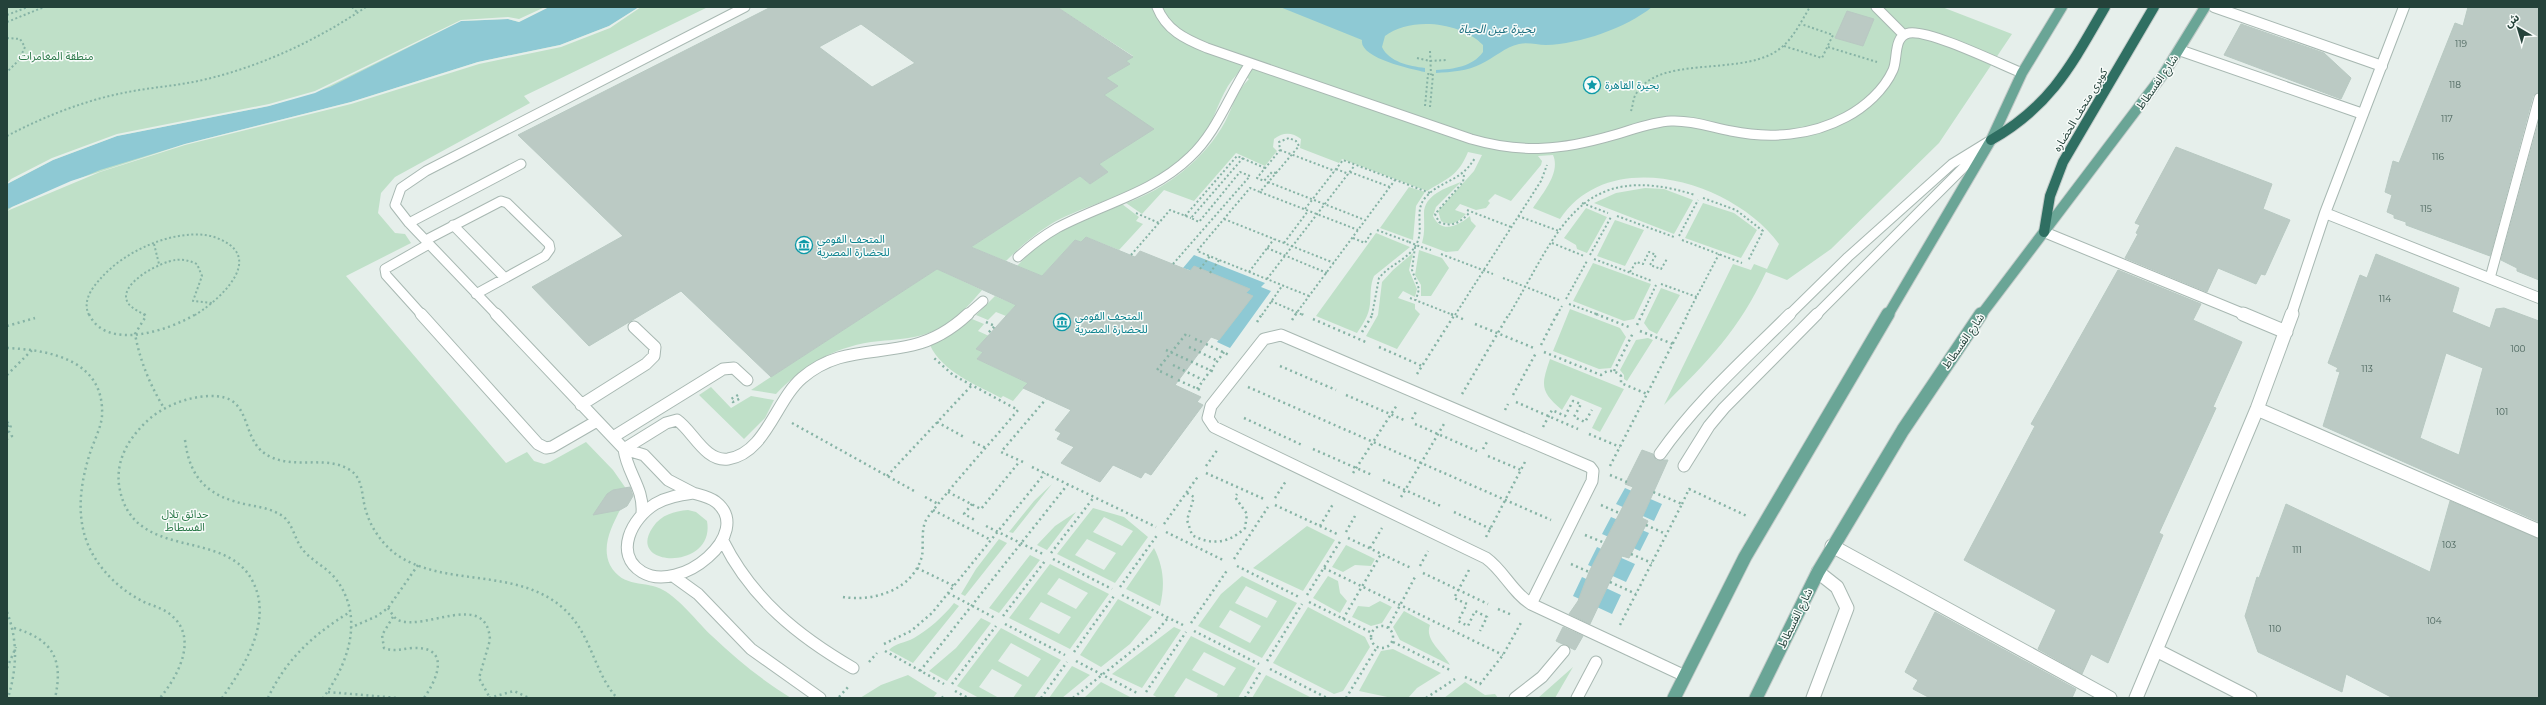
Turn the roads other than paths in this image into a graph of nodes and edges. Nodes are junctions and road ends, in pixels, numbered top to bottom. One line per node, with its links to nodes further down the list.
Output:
1 (745, 7): 20 (lane)
2 (1157, 7): 12 (lane)
3 (1876, 7): 10 (lane)
4 (2062, 7): 14 (main road)
5 (2105, 7): 17 (highway)
6 (2154, 7): 22 (highway, كوبرى متحف الحضاره)
7 (2205, 7): 11 (main road, شارع الفسطاط)
8 (2214, 7): 13 (street)
9 (2404, 7): 13 (street)
10 (1904, 35): 12 (lane); 14 (lane)
11 (2179, 50): 16 (street); 22 (main road, شارع الفسطاط)
12 (1249, 65): 24 (lane)
13 (2382, 66): 16 (street)
14 (2022, 73): 17 (main road)
15 (2539, 98): 26 (lane)
16 (2363, 114): 19 (street)
17 (1991, 140): 38 (lane); 39 (lane); 52 (main road)
18 (521, 164): 20 (lane)
19 (2325, 213): 26 (street); 31 (street)
20 (409, 223): 23 (lane)
21 (453, 225): 23 (lane); 25 (lane); 25 (lane)
22 (2044, 232): 31 (street); 44 (main road, شارع الفسطاط)
23 (427, 242): 27 (lane); 35 (lane)
24 (1018, 257)
25 (505, 278): 27 (lane)
26 (2490, 278): 28 (street)
27 (476, 294): 33 (lane)
28 (2539, 298)
29 (983, 301): 37 (lane)
30 (634, 327): 33 (lane)
31 (2286, 332): 34 (street)
32 (748, 380): 36 (lane)
33 (581, 405): 35 (lane)
34 (2257, 409): 42 (street); 48 (street)
35 (597, 421): 36 (lane)
36 (613, 437): 37 (lane)
37 (624, 449): 40 (lane); 41 (lane)
38 (1660, 454)
39 (1684, 466)
40 (692, 494): 41 (lane); 43 (lane)
41 (642, 513): 46 (lane)
42 (2539, 531)
43 (723, 541): 46 (lane); 51 (lane)
44 (1832, 546): 45 (main road, شارع الفسطاط); 59 (street)
45 (1818, 572): 57 (main road, شارع الفسطاط); 58 (street)
46 (672, 576): 53 (lane)
47 (1531, 604): 47 (lane); 52 (lane)
48 (2156, 650): 60 (street); 61 (street)
49 (1564, 651): 54 (lane)
50 (1596, 662): 55 (lane)
51 (853, 668)
52 (1685, 676): 56 (main road)
53 (820, 698)
54 (1515, 698)
55 (1577, 698)
56 (1674, 698)
57 (1756, 698)
58 (1813, 698)
59 (2110, 698)
60 (2136, 698)
61 (2250, 698)

